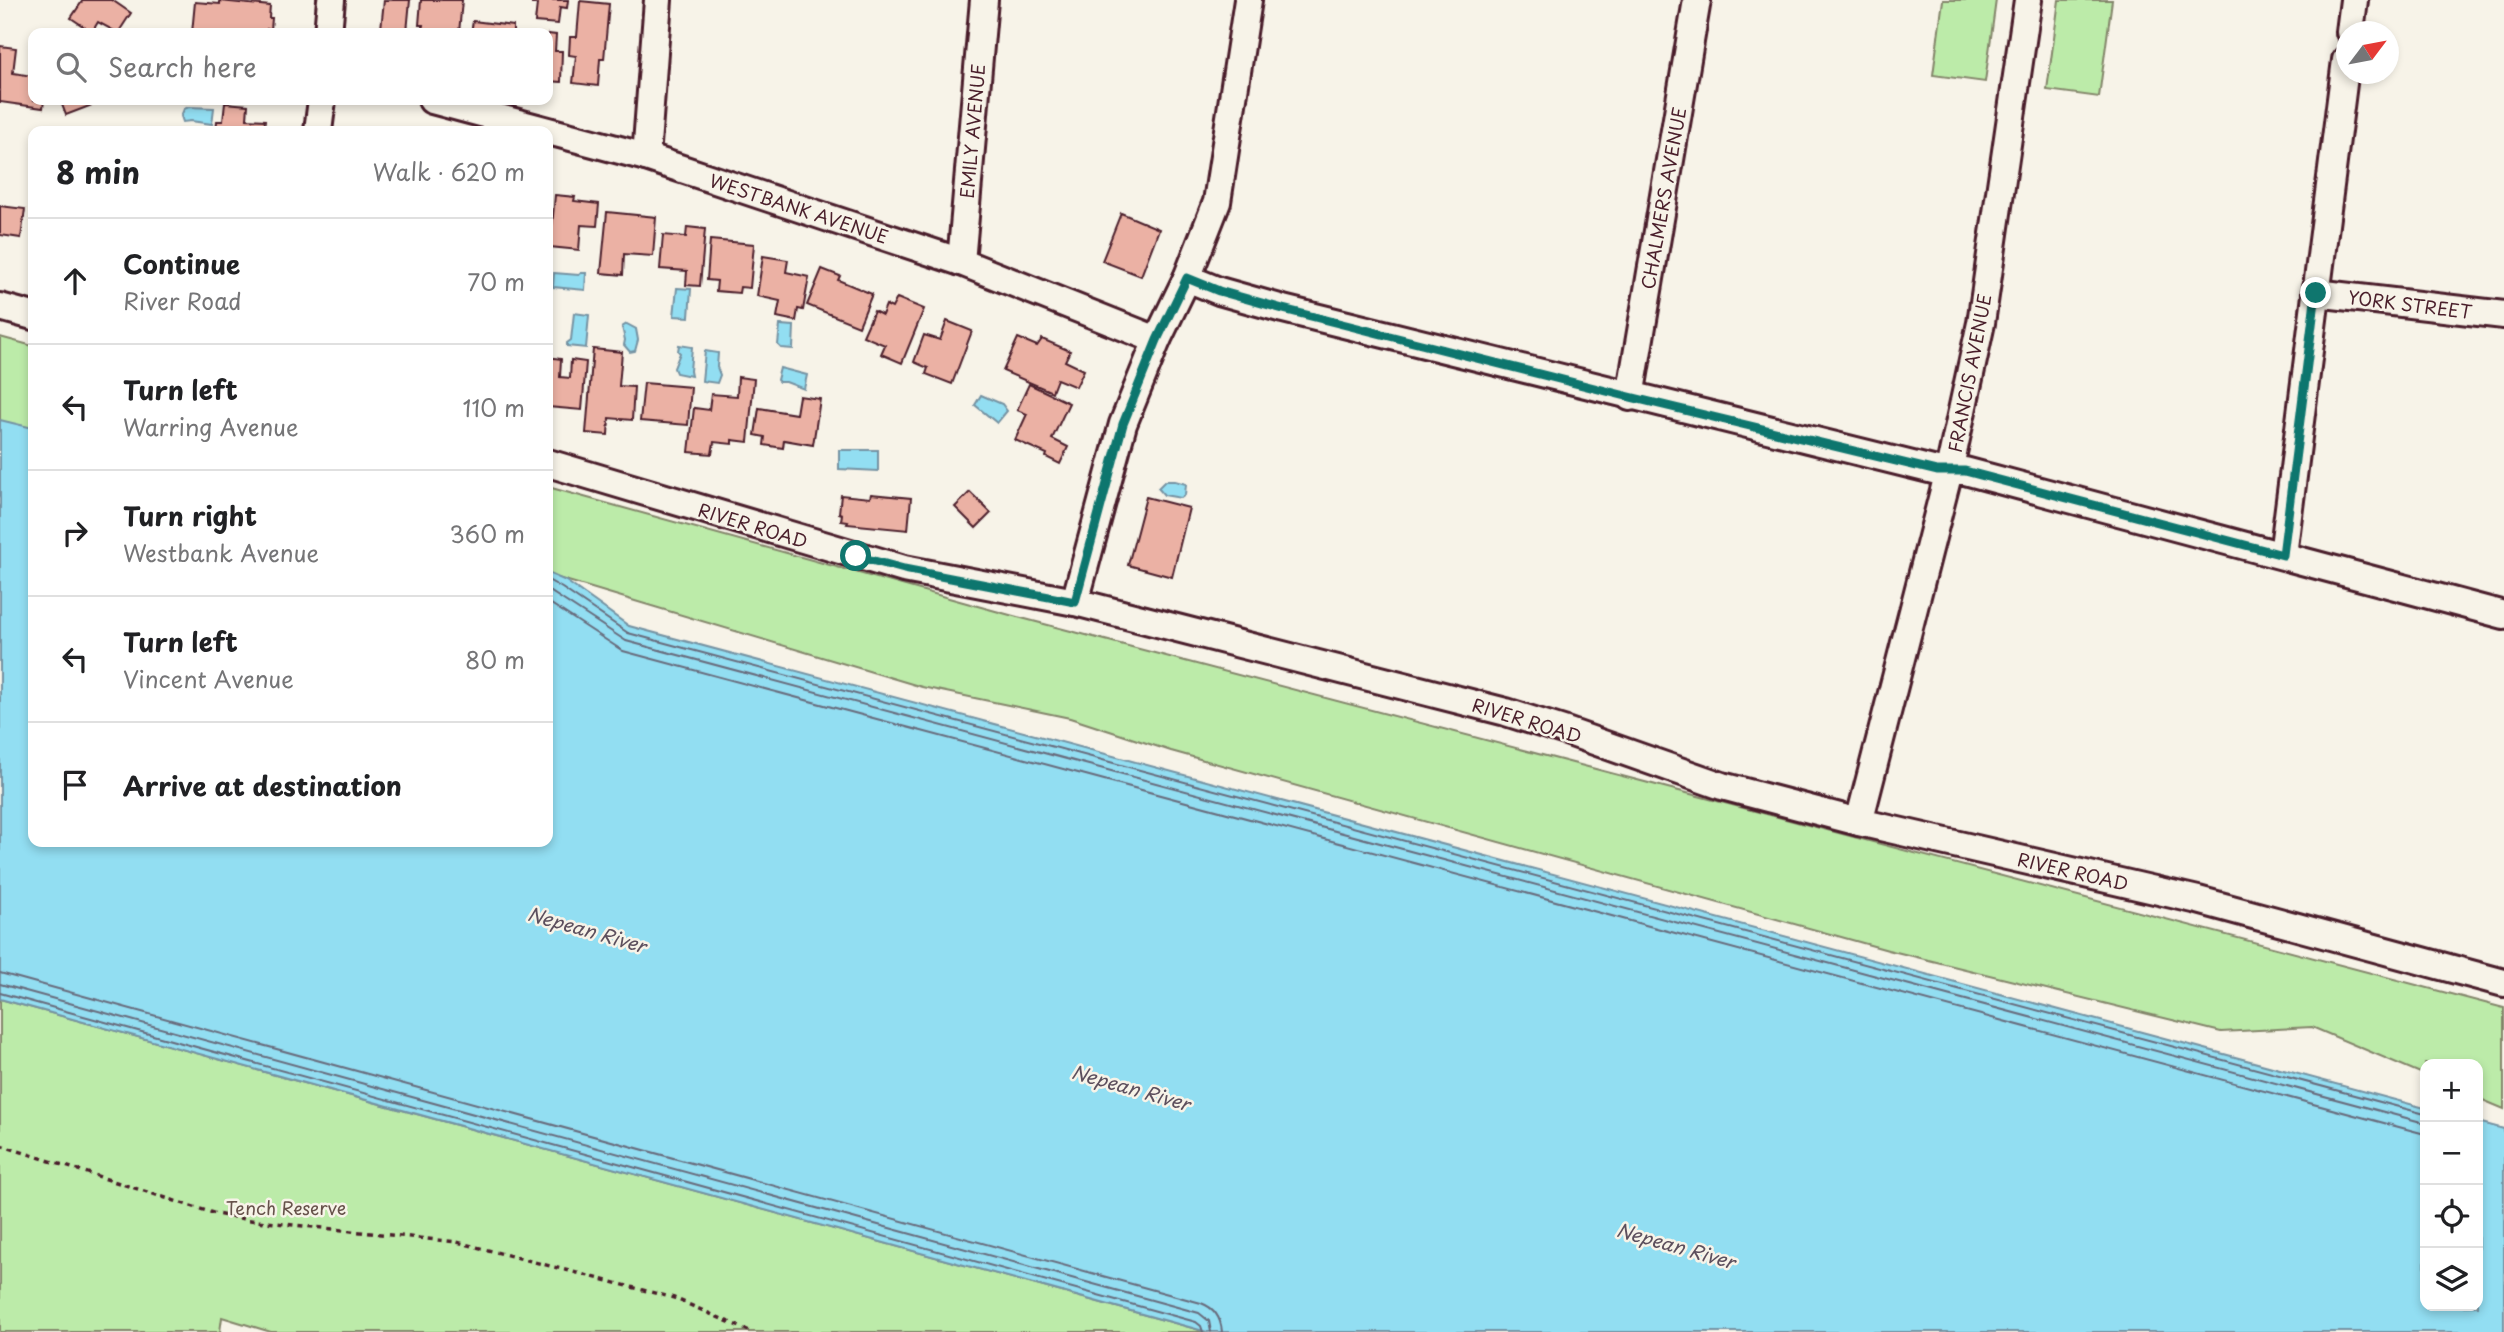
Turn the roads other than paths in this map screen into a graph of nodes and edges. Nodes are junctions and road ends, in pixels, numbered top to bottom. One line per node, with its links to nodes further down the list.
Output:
1 (331, 0): 9 (street)
2 (659, 0): 16 (street)
3 (984, 0): 17 (street, EMILY AVENUE)
4 (1248, 0): 18 (street)
5 (1697, 0): 24 (street, CHALMERS AVENUE)
6 (2028, 0): 26 (street, FRANCIS AVENUE)
7 (2354, 0): 8 (street)
8 (2351, 21)
9 (328, 28)
10 (2344, 84): 19 (street)
11 (321, 105): 13 (street)
12 (450, 105): 14 (street, WESTBANK AVENUE)
13 (319, 126)
14 (528, 126)
15 (553, 133): 16 (street, WESTBANK AVENUE)
16 (646, 158): 17 (street, WESTBANK AVENUE)
17 (961, 262): 23 (street, WESTBANK AVENUE)
18 (1187, 278): 23 (street); 24 (street)
19 (2316, 293): 22 (street, YORK STREET); 27 (street)
20 (0, 307): 21 (street)
21 (28, 315)
22 (2504, 315)
23 (1157, 340): 28 (street)
24 (1630, 397): 26 (street)
25 (553, 464): 28 (street, RIVER ROAD)
26 (1949, 471): 27 (street); 30 (street, FRANCIS AVENUE)
27 (2283, 555): 29 (street)
28 (1075, 602): 30 (street, RIVER ROAD)
29 (2504, 615)
30 (1859, 822): 31 (street, RIVER ROAD)
31 (2504, 983)

